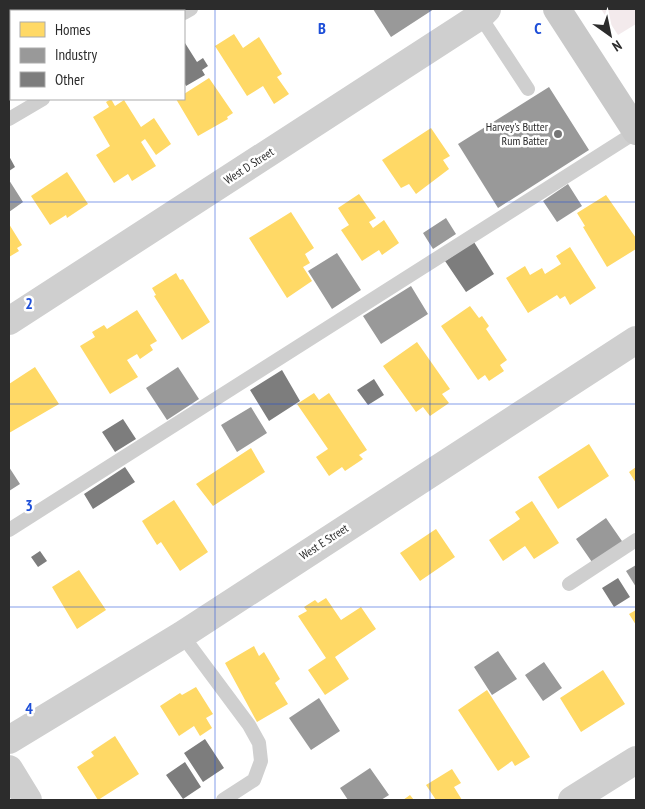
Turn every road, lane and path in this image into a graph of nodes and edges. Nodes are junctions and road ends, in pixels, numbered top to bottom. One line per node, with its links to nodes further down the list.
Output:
1 (557, 9): 6 (main road)
2 (484, 12): 3 (lane); 7 (street, West D Street)
3 (528, 89)
4 (41, 100): 5 (lane)
5 (9, 119)
6 (636, 131): 9 (lane)
7 (9, 321)
8 (636, 340): 12 (street, West E Street)
9 (9, 530)
10 (636, 540): 11 (lane)
11 (569, 584)
12 (182, 635): 13 (street, West E Street); 17 (lane)
13 (9, 740)
14 (636, 760): 18 (street)
15 (9, 768): 16 (street)
16 (28, 800)
17 (223, 800)
18 (572, 800)

